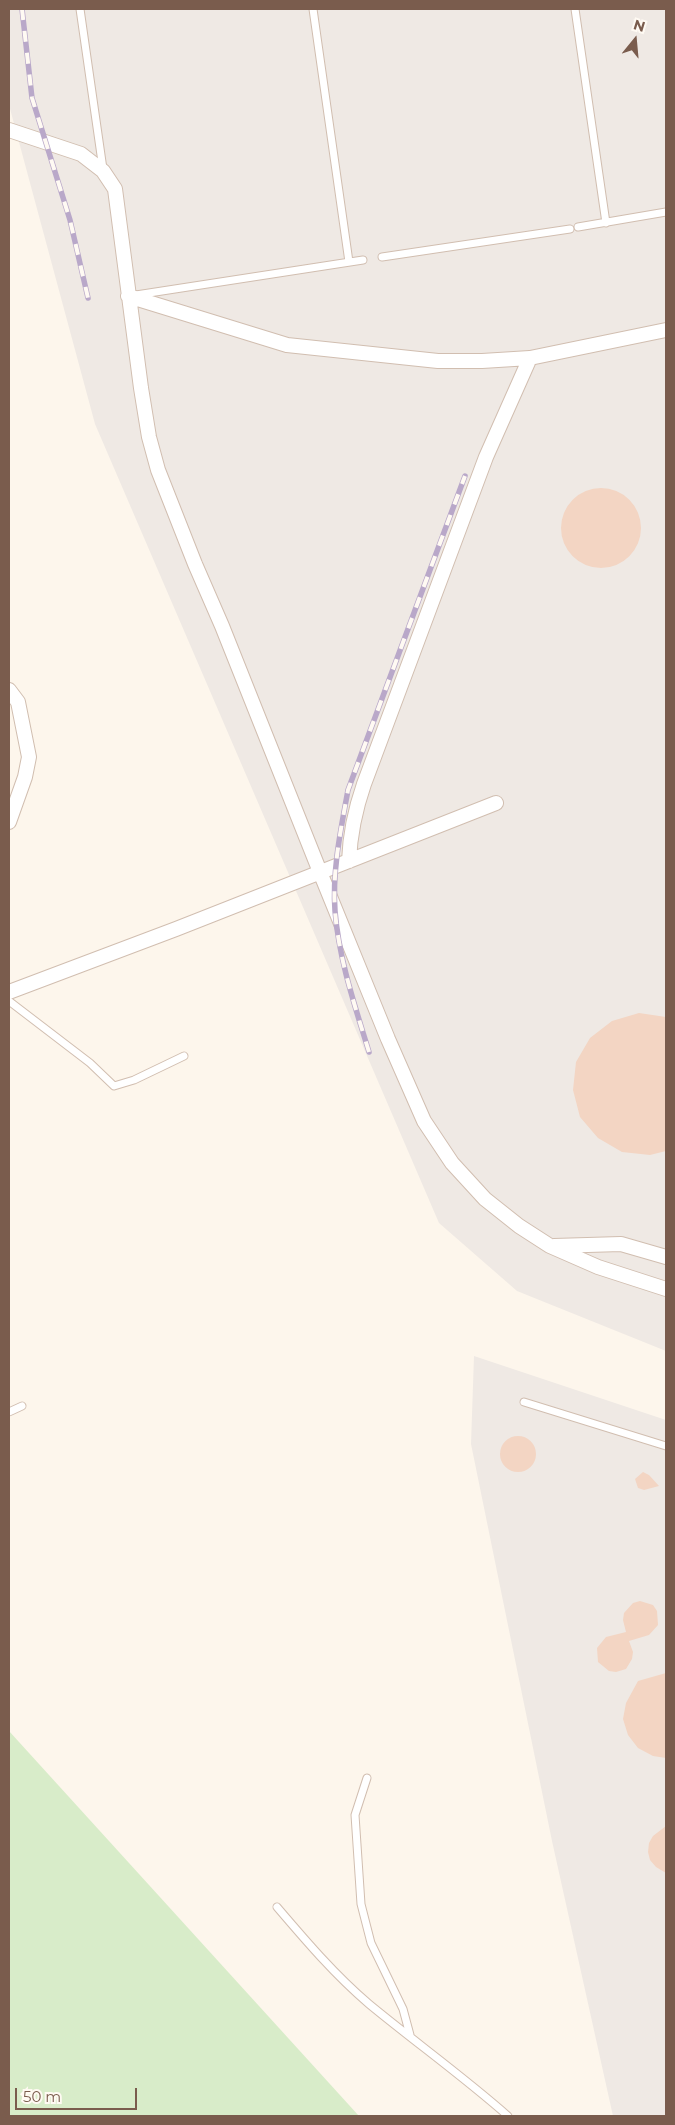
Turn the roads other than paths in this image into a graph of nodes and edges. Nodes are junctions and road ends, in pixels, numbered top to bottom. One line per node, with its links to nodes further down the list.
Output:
1 (80, 9): 5 (lane)
2 (314, 9): 12 (lane)
3 (575, 9): 7 (lane)
4 (9, 130): 5 (street)
5 (103, 171): 13 (street)
6 (666, 212): 7 (lane)
7 (606, 222): 8 (lane)
8 (578, 227)
9 (570, 229): 10 (lane)
10 (382, 257)
11 (363, 260): 12 (lane)
12 (348, 262): 13 (lane)
13 (128, 296): 15 (street); 20 (street)
14 (666, 330): 15 (street)
15 (530, 358): 19 (street)
16 (9, 690): 18 (street)
17 (496, 803): 19 (street)
18 (9, 822)
19 (349, 861): 20 (street)
20 (320, 872): 21 (street); 24 (street)
21 (9, 992)
22 (9, 1001): 23 (lane)
23 (184, 1056)
24 (550, 1246): 25 (street); 26 (street)
25 (666, 1257)
26 (666, 1289)
27 (524, 1402): 30 (lane)
28 (22, 1406): 29 (lane)
29 (9, 1412)
30 (666, 1446)
31 (367, 1778): 33 (lane)
32 (278, 1907): 33 (lane)
33 (410, 2036): 34 (lane)
34 (508, 2116)

